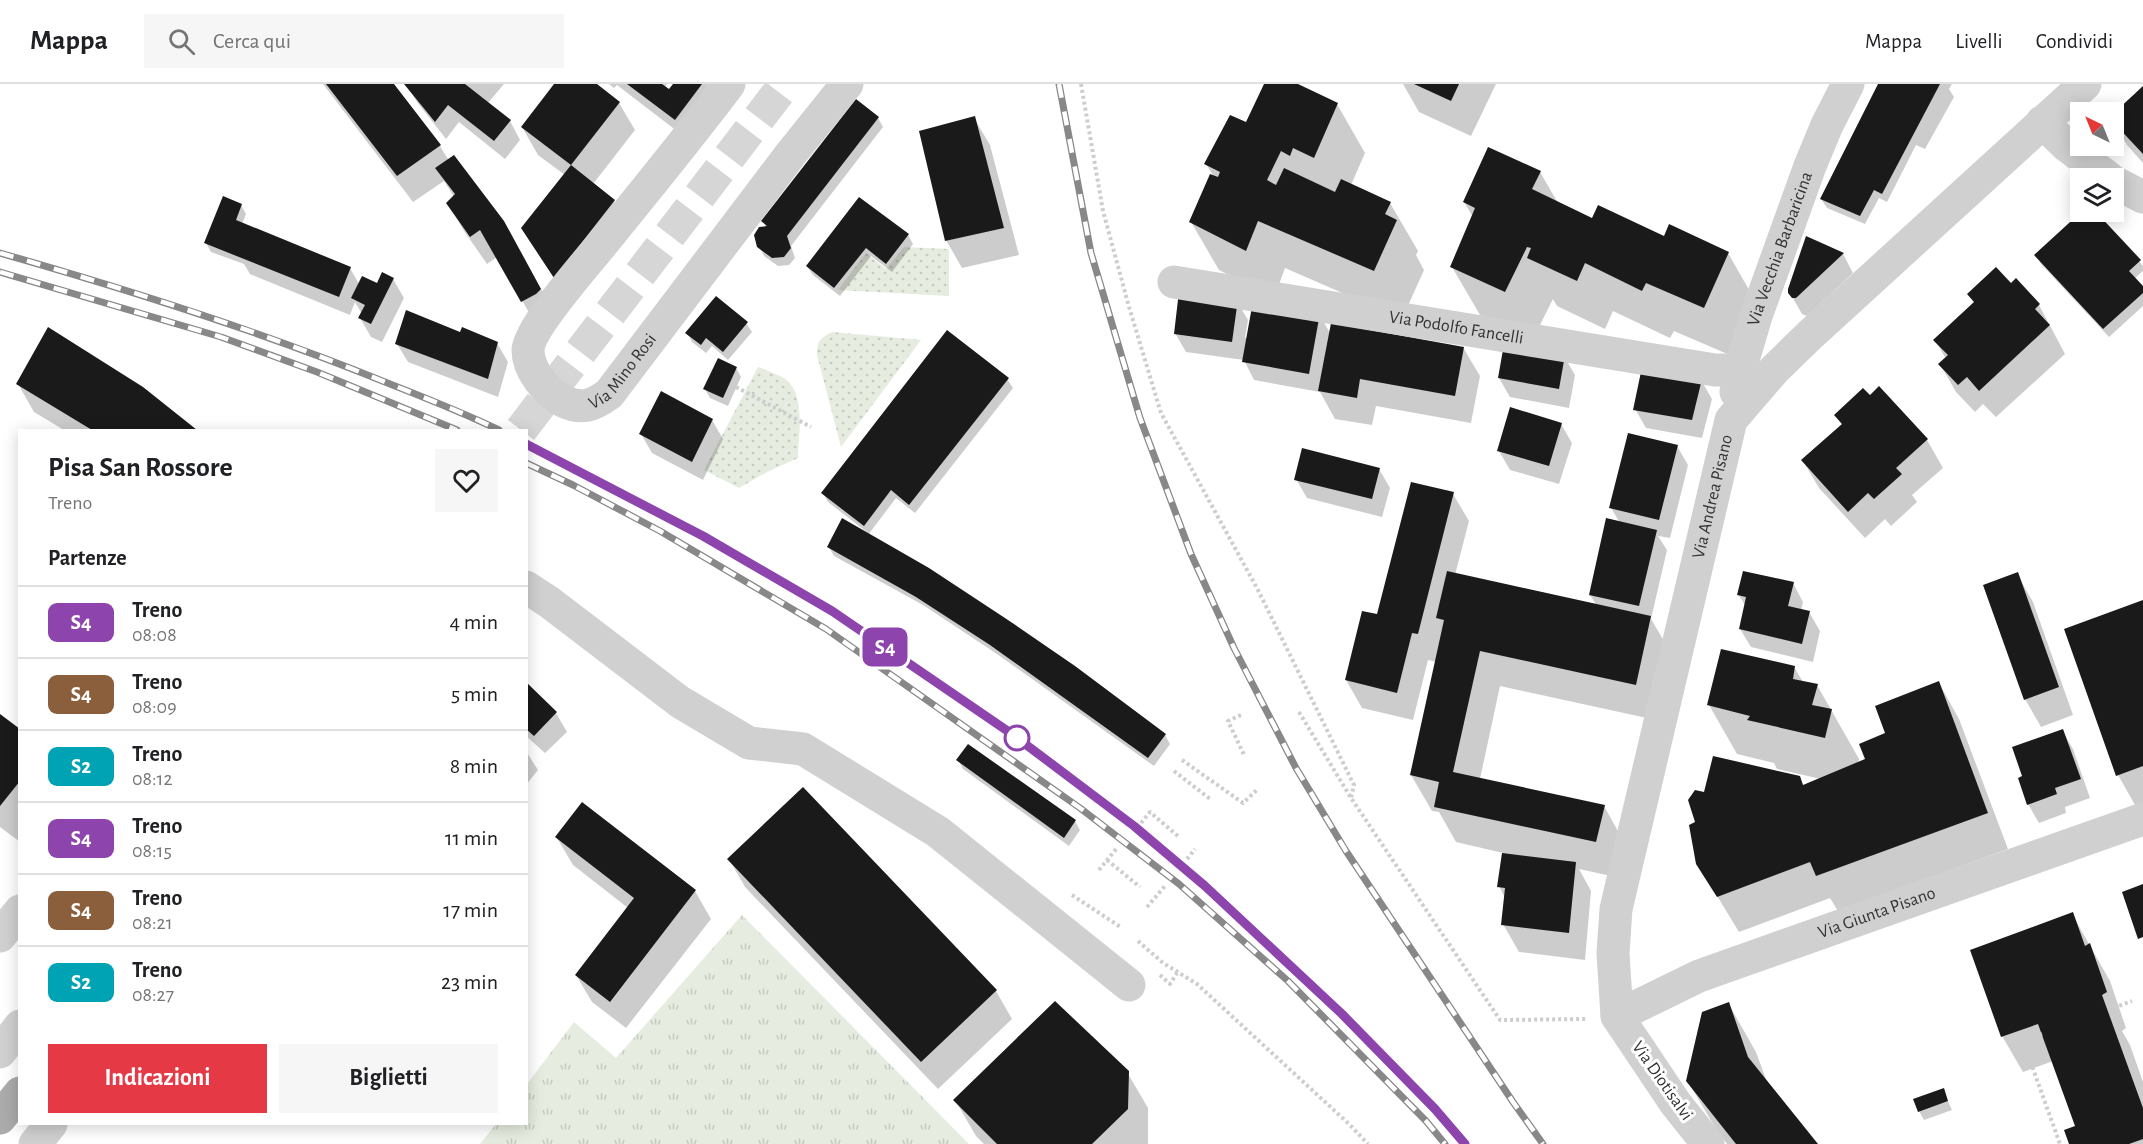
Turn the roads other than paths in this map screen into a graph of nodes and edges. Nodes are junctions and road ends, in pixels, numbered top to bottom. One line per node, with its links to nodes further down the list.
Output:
1 (729, 84): 2 (street, Via Mino Rosi)
2 (847, 84)
3 (1848, 84): 10 (street, Via Vecchia Barbaricina)
4 (2085, 84): 5 (street, Via Andrea Pisano)
5 (2042, 122): 6 (street); 11 (street, Via Andrea Pisano)
6 (2096, 168)
7 (2124, 187): 8 (street)
8 (2143, 197)
9 (1174, 282): 12 (street, Via Podolfo Fancelli)
10 (1756, 316): 11 (street); 12 (street, Via Vecchia Barbaricina)
11 (1810, 335): 13 (street, Via Andrea Pisano)
12 (1740, 370): 13 (street, Via Vecchia Barbaricina)
13 (1731, 420): 19 (street, Via Andrea Pisano)
14 (528, 588): 18 (street)
15 (2143, 819): 19 (street, Via Giunta Pisano)
16 (18, 913): 17 (street)
17 (0, 936)
18 (1130, 985)
19 (1617, 1016): 26 (street, Via Diotisalvi)
20 (18, 1029): 21 (street)
21 (0, 1052)
22 (18, 1096): 23 (main road)
23 (0, 1118)
24 (50, 1125): 25 (street)
25 (35, 1144)
26 (1708, 1144)

